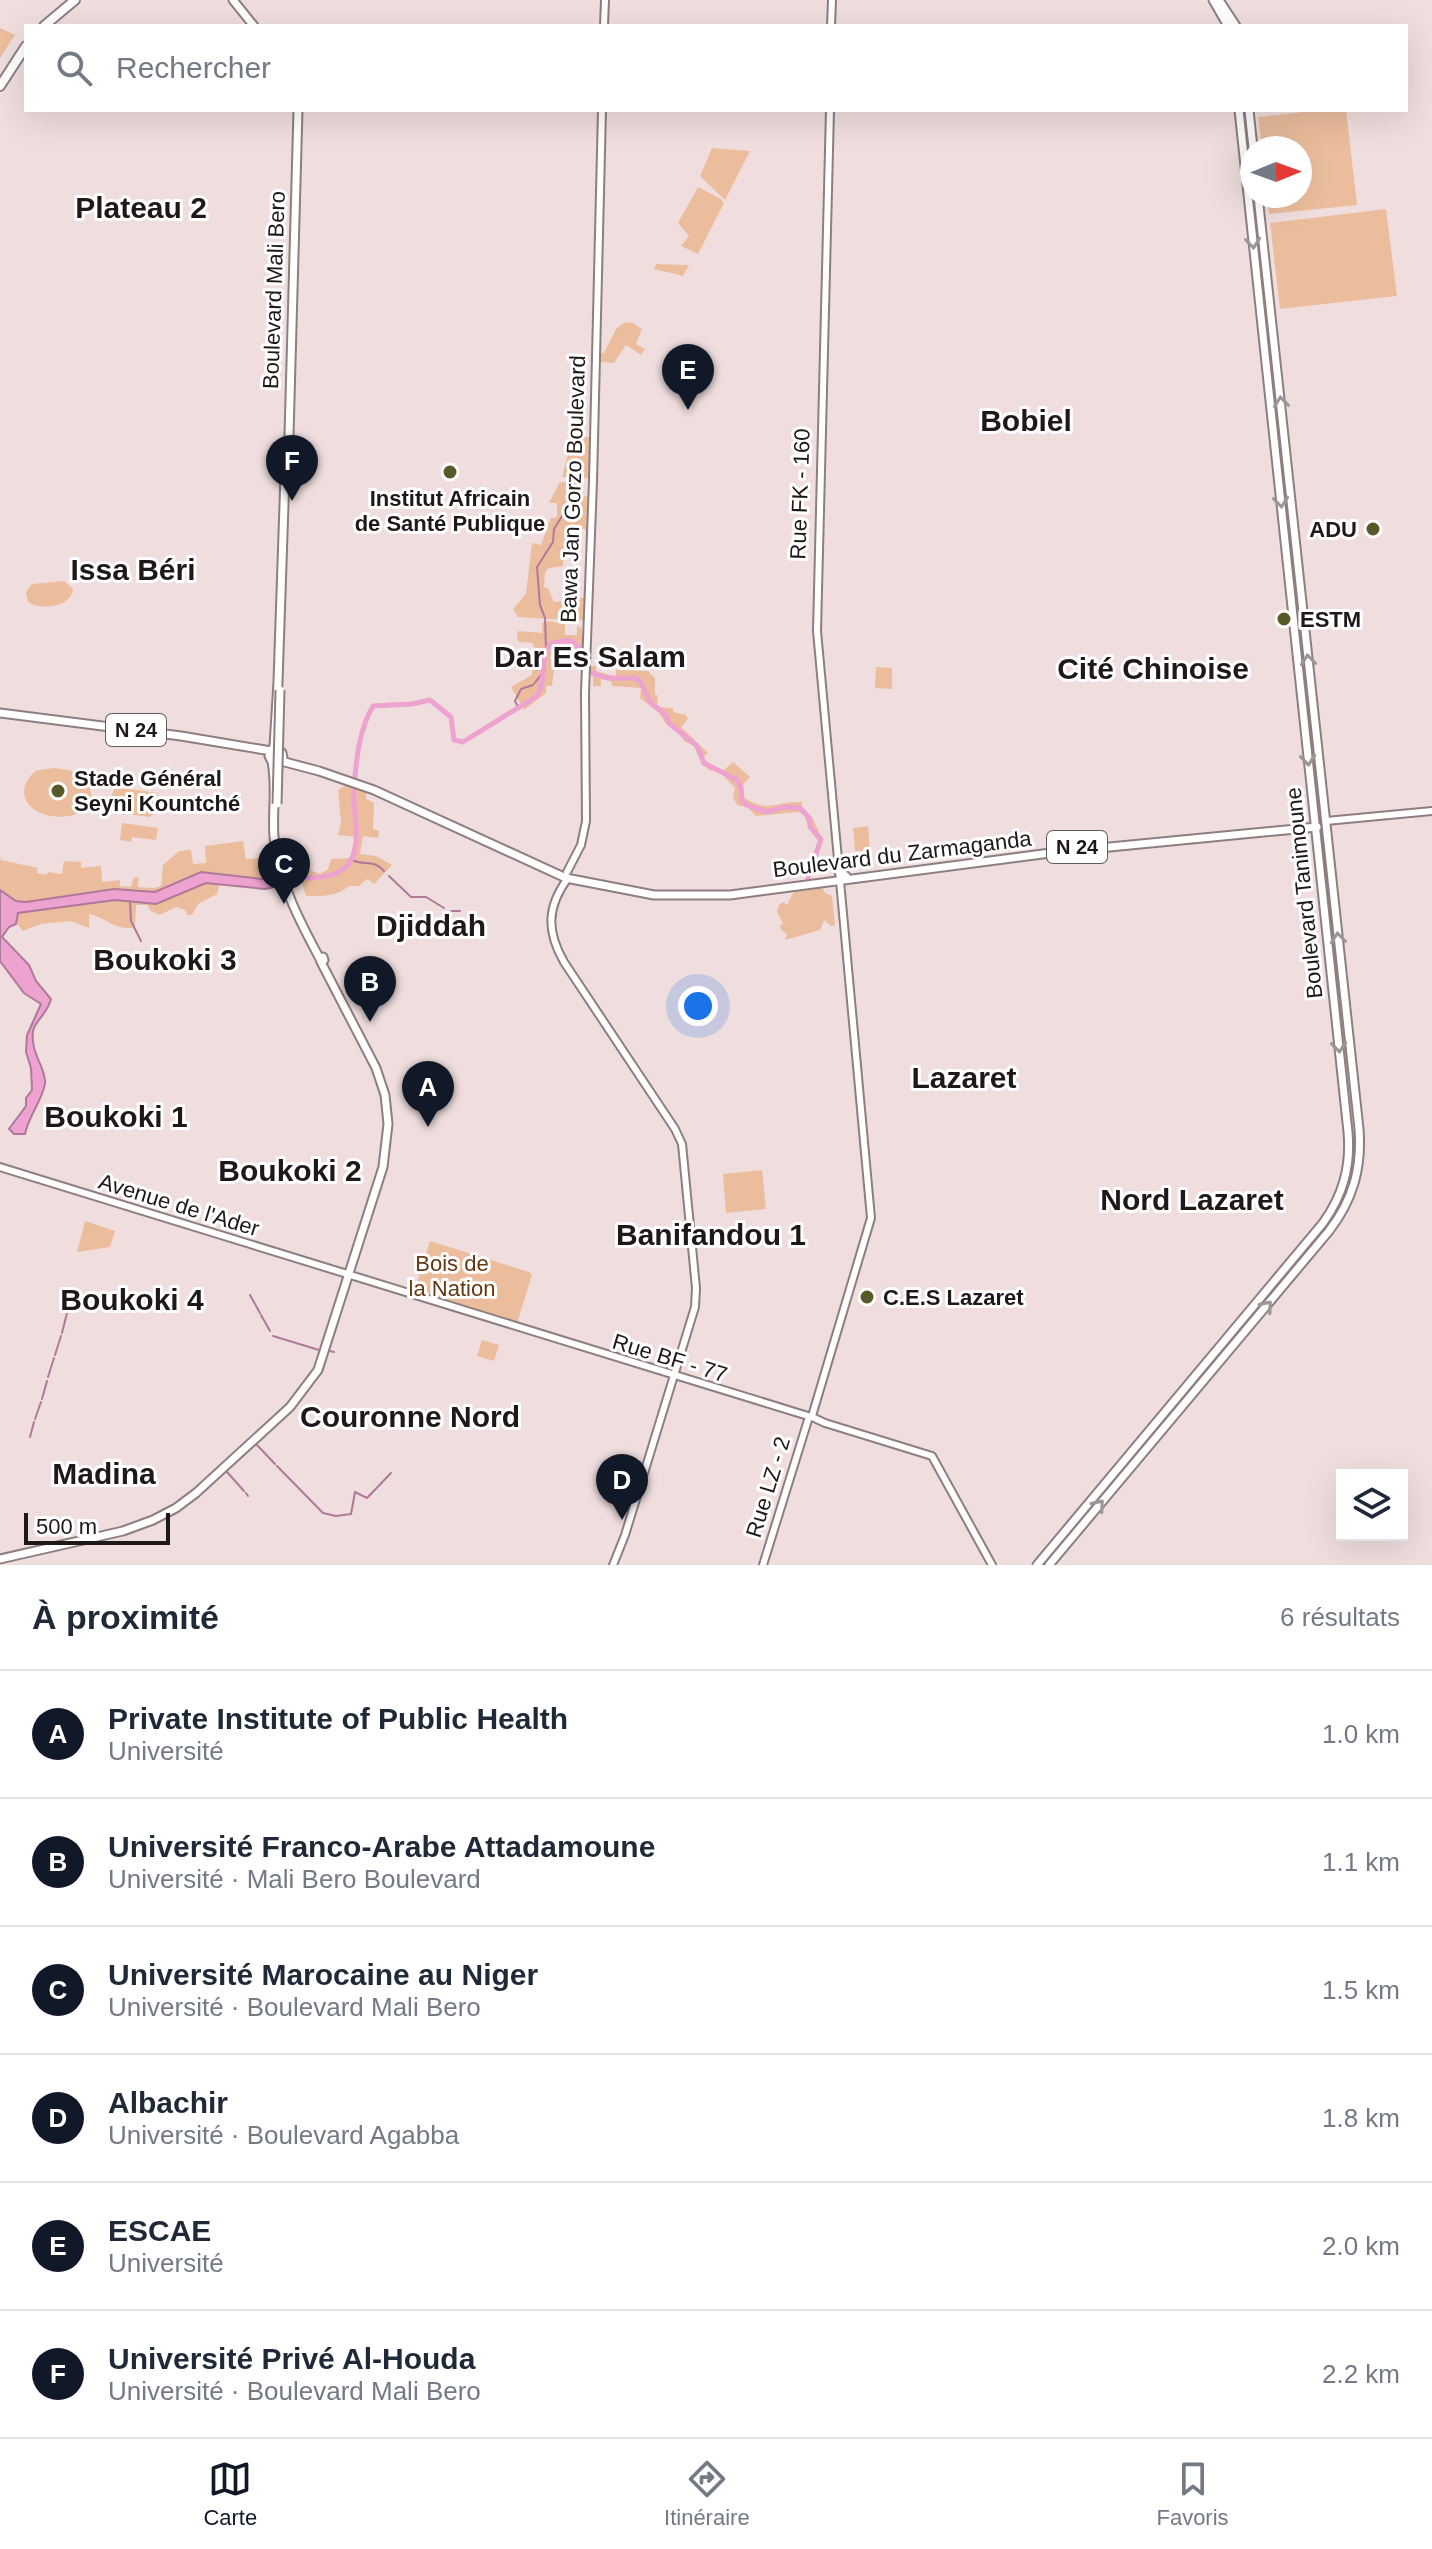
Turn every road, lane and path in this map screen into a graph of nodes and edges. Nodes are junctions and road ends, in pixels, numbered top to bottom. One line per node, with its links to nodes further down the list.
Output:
1 (75, 0): 7 (highway)
2 (231, 0): 8 (main road)
3 (605, 0): 9 (main road)
4 (833, 0): 10 (main road)
5 (1213, 0): 11 (main road)
6 (1219, 0): 12 (main road)
7 (46, 24)
8 (250, 24)
9 (604, 24)
10 (832, 24)
11 (1227, 24)
12 (1235, 24)
13 (24, 49): 14 (highway)
14 (0, 86)
15 (296, 112): 24 (main road, Boulevard Mali Bero)
16 (602, 112): 39 (main road, Bawa Jan Gorzo Boulevard)
17 (828, 112): 40 (main road, Rue FK - 160)
18 (1239, 112): 23 (main road, Boulevard Tanimoune, one-way to 23)
19 (1249, 112): 20 (main road)
20 (1252, 136)
21 (1259, 208): 22 (main road, Boulevard Tanimoune, one-way to 21)
22 (1300, 578): 23 (main road); 26 (main road, Boulevard Tanimoune, one-way to 22)
23 (1289, 579): 27 (main road, Boulevard Tanimoune)
24 (279, 686): 28 (main road, Boulevard Mali Bero); 31 (main road, Boulevard Mali Bero); 36 (main road, bridge)
25 (0, 714): 29 (main road, Boulevard du Zarmaganda / N 24)
26 (1316, 731): 27 (main road); 37 (main road, Boulevard Tanimoune)
27 (1305, 732): 38 (main road, Boulevard Tanimoune, one-way to 38)
28 (274, 739): 30 (main road); 31 (main road, Boulevard Mali Bero)
29 (200, 741): 30 (main road, Boulevard du Zarmaganda / N 24); 31 (main road, Boulevard du Zarmaganda / N 24)
30 (260, 751): 31 (main road, Boulevard du Zarmaganda / N 24)
31 (276, 756): 32 (main road, Boulevard du Zarmaganda / N 24); 33 (main road, Boulevard Mali Bero); 34 (main road, Boulevard du Zarmaganda / N 24); 36 (main road, Boulevard Mali Bero)
32 (293, 763): 33 (main road); 34 (main road, Boulevard du Zarmaganda / N 24)
33 (279, 775): 36 (main road, Boulevard Mali Bero)
34 (355, 781): 39 (main road, Boulevard du Zarmaganda / N 24)
35 (1432, 813): 37 (main road, Boulevard du Zarmaganda / N 24)
36 (275, 815): 42 (main road, Boulevard Mali Bero)
37 (1331, 823): 38 (main road, Boulevard du Zarmaganda / N 24); 52 (main road, Boulevard Tanimoune, one-way to 37)
38 (1310, 825): 40 (main road, Boulevard du Zarmaganda / N 24); 51 (main road, Boulevard Tanimoune, one-way to 51)
39 (568, 875): 40 (main road, Boulevard du Zarmaganda / N 24); 45 (main road, Bawa Jan Gorzo Boulevard)
40 (839, 876): 43 (main road, Rue FK - 160)
41 (0, 1167): 42 (main road, Avenue de l'Ader)
42 (351, 1276): 44 (main road, Avenue de l'Ader); 47 (main road)
43 (846, 1300): 46 (main road, Rue LZ - 2)
44 (523, 1329): 45 (main road, Rue BF - 77)
45 (674, 1376): 46 (main road, Rue BF - 77); 48 (main road, Bawa Jan Gorzo Boulevard)
46 (810, 1418): 49 (main road, Rue LZ - 2); 50 (main road, Rue BF - 77)
47 (0, 1561)
48 (613, 1565)
49 (764, 1565)
50 (992, 1565)
51 (1037, 1565)
52 (1049, 1565)

